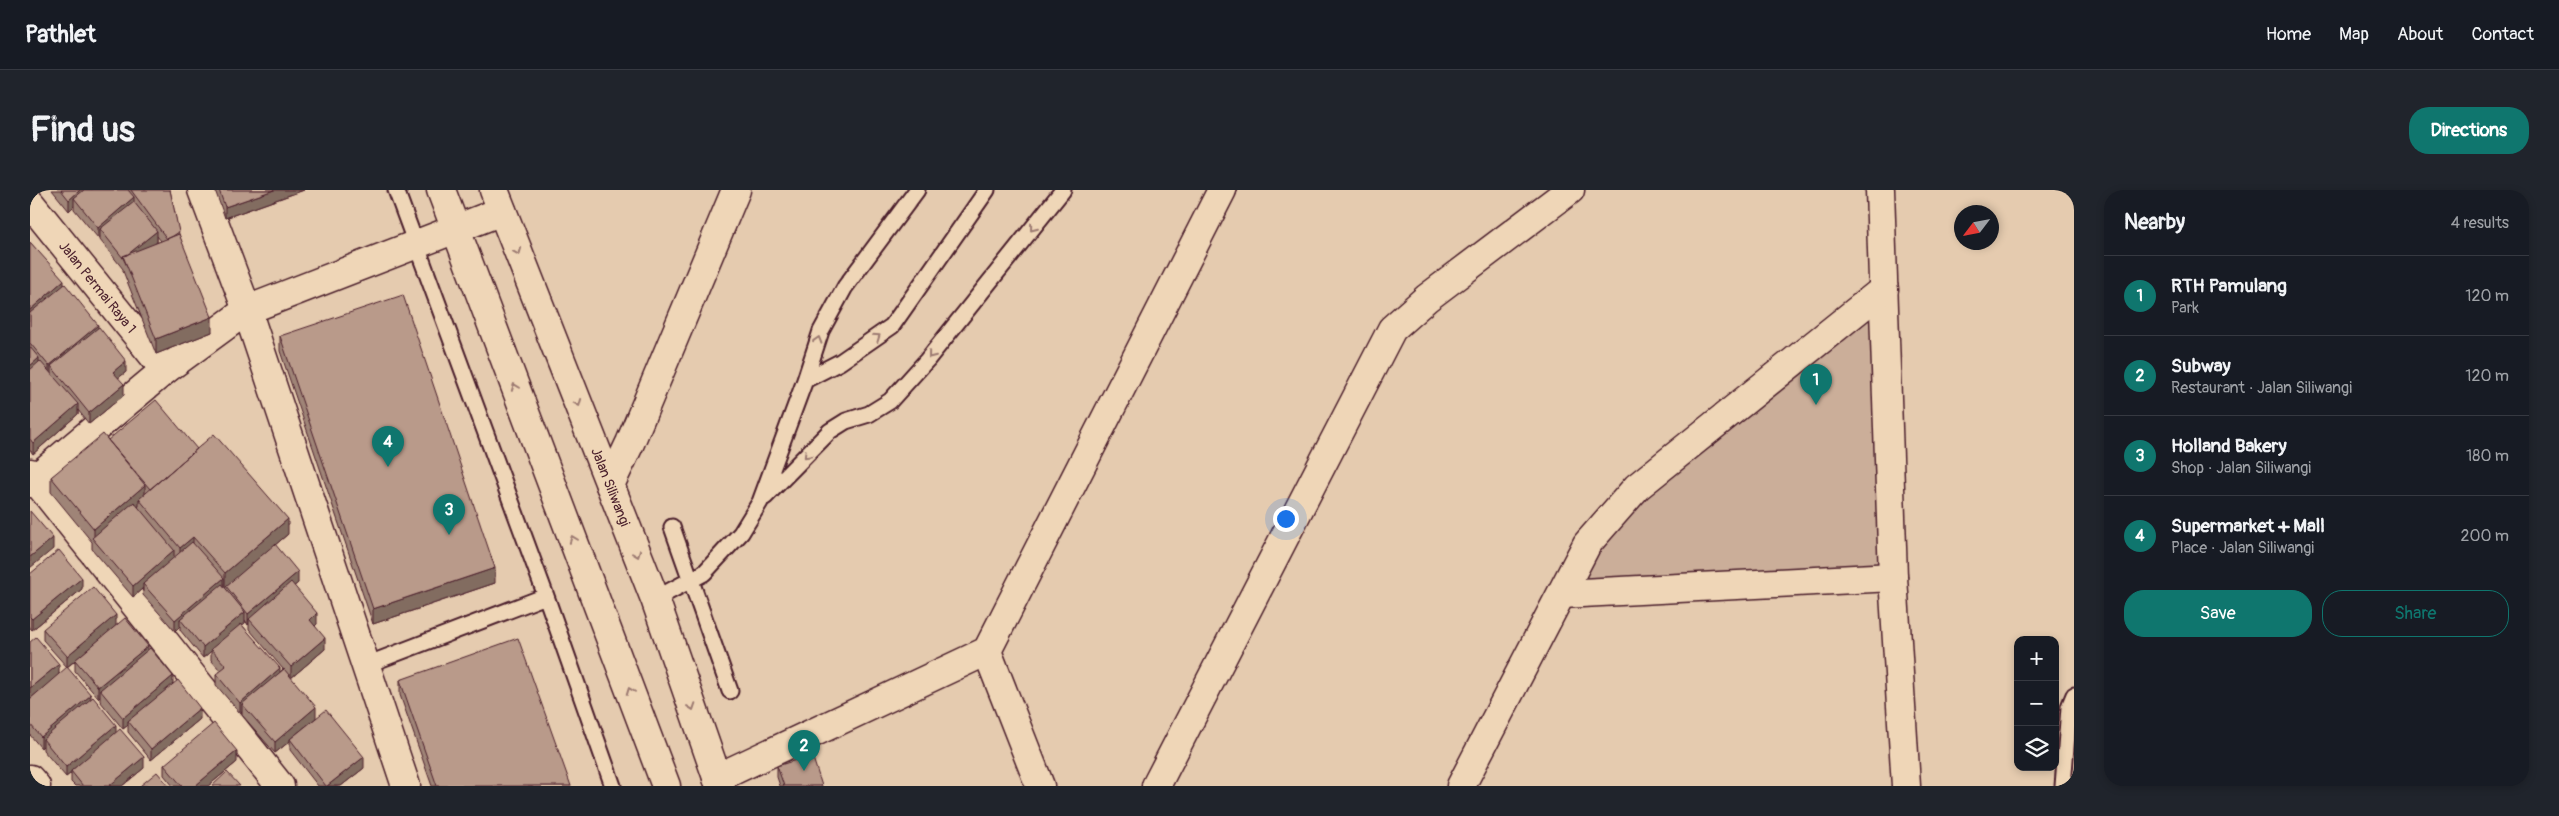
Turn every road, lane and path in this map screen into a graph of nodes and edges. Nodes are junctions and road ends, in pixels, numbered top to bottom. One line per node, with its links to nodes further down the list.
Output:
1 (202, 190): 16 (street)
2 (396, 190): 14 (lane)
3 (441, 190): 13 (street)
4 (736, 190): 20 (street)
5 (917, 190): 18 (lane, one-way to 5)
6 (987, 190): 18 (lane, one-way to 6)
7 (1063, 190): 21 (lane, one-way to 21)
8 (1222, 190): 28 (street)
9 (1570, 190): 40 (street)
10 (1880, 190): 15 (street)
11 (498, 201): 13 (street); 20 (street, Jalan Siliwangi, one-way to 20)
12 (30, 203): 17 (street, Jalan Permai Raya 1)
13 (456, 230): 14 (street); 38 (street, one-way to 13)
14 (418, 245): 16 (street); 26 (lane)
15 (1884, 289): 23 (street); 25 (street)
16 (247, 310): 17 (street); 29 (street)
17 (165, 370): 19 (street)
18 (805, 380): 21 (lane)
19 (32, 478): 35 (street)
20 (610, 485): 27 (street, Jalan Siliwangi, one-way to 27)
21 (760, 502): 24 (lane)
22 (672, 527): 24 (lane)
23 (1893, 577): 25 (street); 42 (street)
24 (692, 581): 27 (lane); 30 (lane)
25 (1562, 594): 41 (street)
26 (546, 596): 29 (lane); 37 (lane)
27 (655, 599): 33 (street, Jalan Siliwangi, one-way to 33)
28 (987, 651): 33 (street); 39 (street)
29 (366, 665): 36 (street)
30 (730, 691)
31 (2074, 695): 43 (lane)
32 (30, 779): 34 (street)
33 (719, 782)
34 (36, 786)
35 (280, 786)
36 (406, 786)
37 (613, 786)
38 (666, 786)
39 (1040, 786)
40 (1156, 786)
41 (1461, 786)
42 (1906, 786)
43 (2063, 786)

